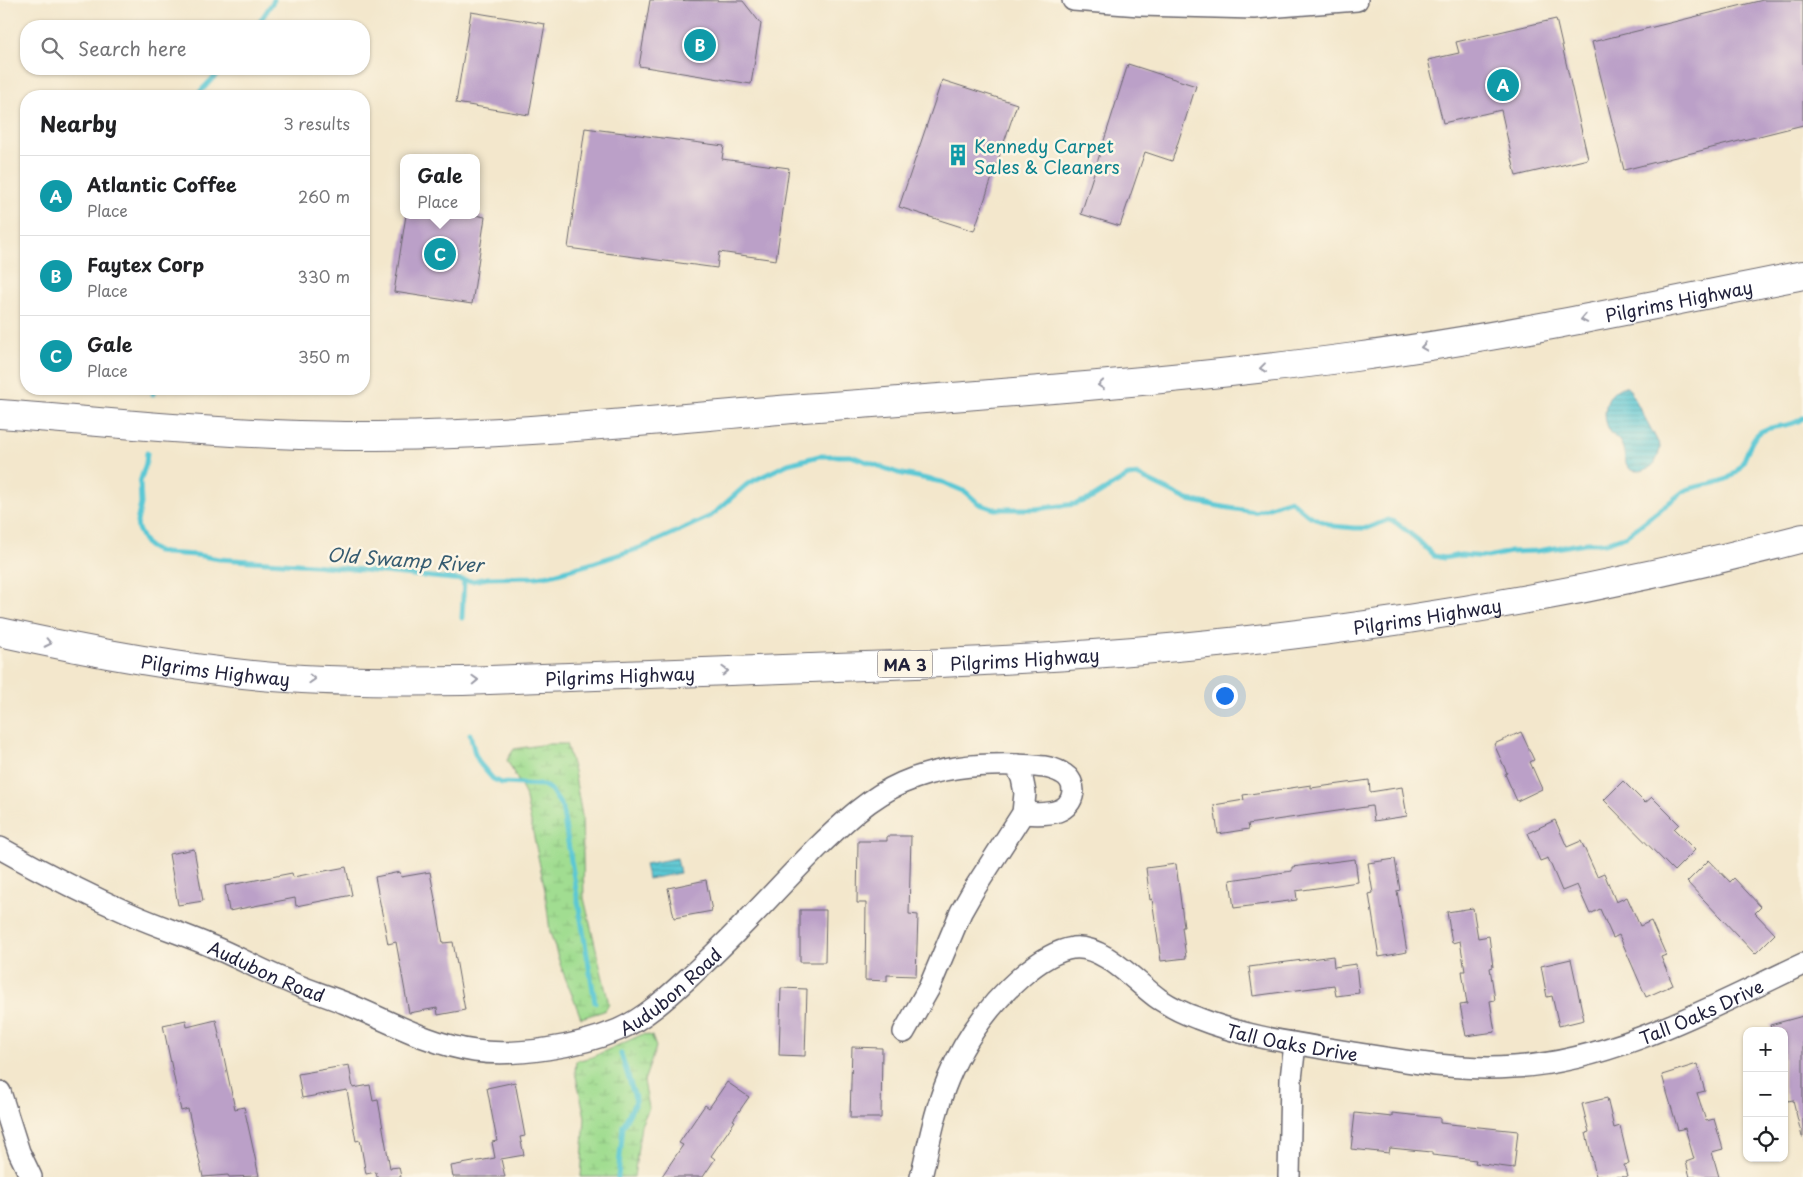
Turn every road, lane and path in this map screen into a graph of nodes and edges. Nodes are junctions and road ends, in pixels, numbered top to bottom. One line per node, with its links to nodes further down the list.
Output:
1 (1073, 0): 3 (street)
2 (1358, 0): 3 (street)
3 (1240, 3)
4 (1803, 275): 5 (highway, Pilgrims Highway, one-way to 5)
5 (0, 414)
6 (1803, 538): 7 (highway, Pilgrims Highway / MA 3, one-way to 6)
7 (0, 632)
8 (1016, 766): 9 (street); 9 (street, Audubon Road); 10 (street, Audubon Road)
9 (1023, 813): 12 (street)
10 (0, 848)
11 (1803, 964): 13 (street, Tall Oaks Drive)
12 (904, 1032)
13 (1295, 1044): 18 (street, Tall Oaks Drive); 19 (street)
14 (0, 1092): 15 (street)
15 (19, 1152): 16 (street); 17 (street)
16 (14, 1177)
17 (31, 1177)
18 (921, 1177)
19 (1289, 1177)

